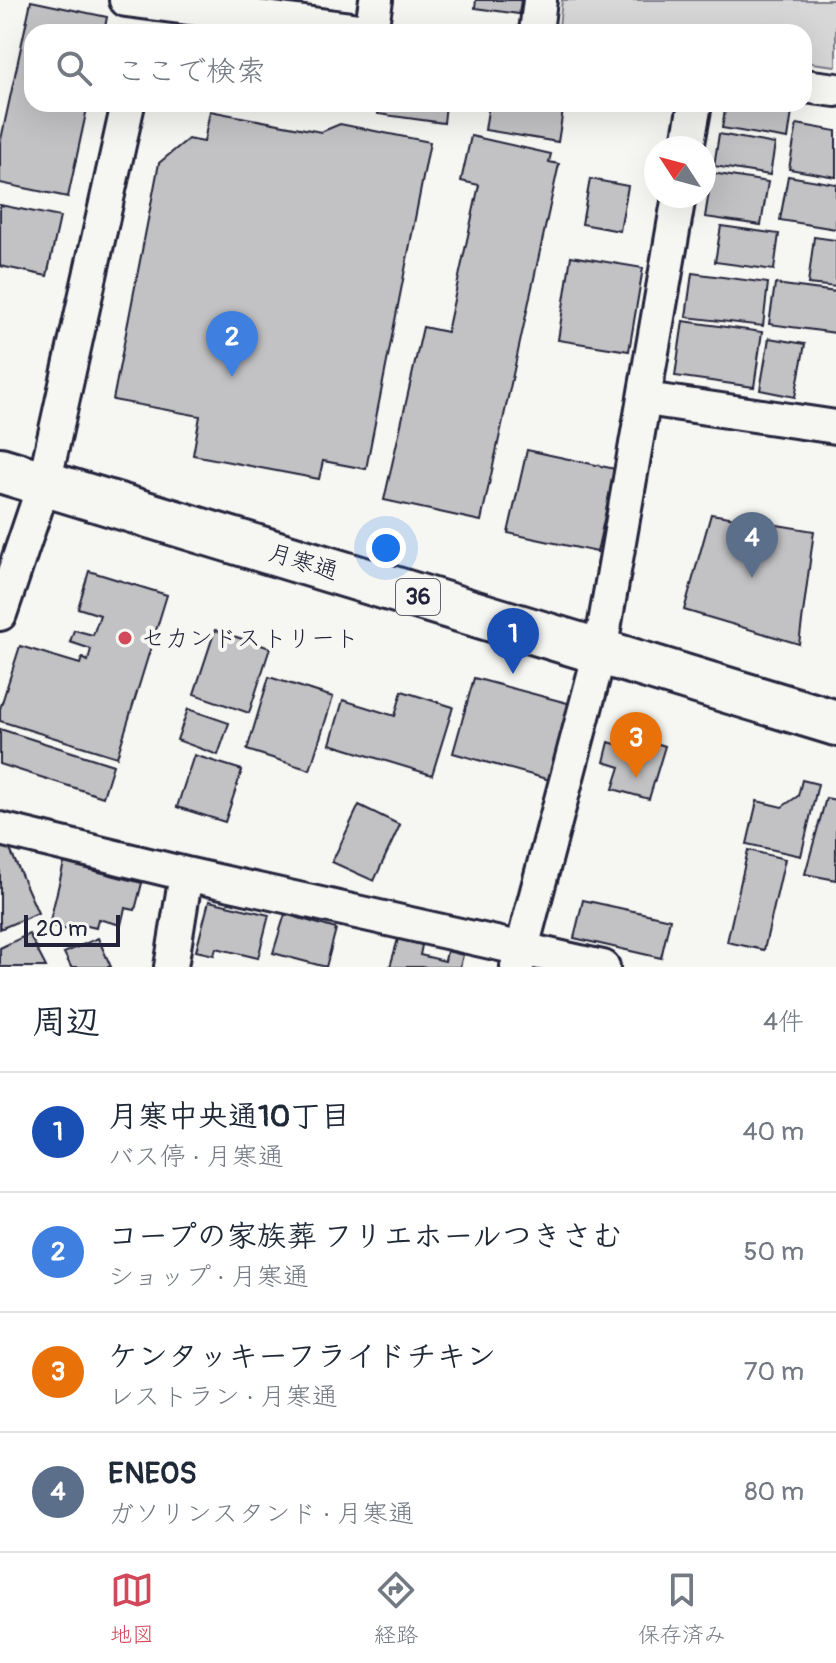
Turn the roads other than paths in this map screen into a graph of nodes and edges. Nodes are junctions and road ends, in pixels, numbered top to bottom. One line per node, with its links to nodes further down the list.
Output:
1 (376, 0): 5 (street)
2 (540, 0): 6 (street)
3 (140, 12): 4 (street)
4 (280, 24)
5 (374, 24)
6 (537, 24)
7 (812, 87): 8 (street)
8 (836, 90)
9 (126, 112): 16 (street)
10 (694, 112): 11 (street)
11 (689, 136)
12 (677, 208): 13 (street)
13 (646, 399): 14 (street); 18 (street)
14 (836, 427)
15 (0, 470): 16 (highway, 月寒通 / 36)
16 (44, 484): 17 (street); 18 (highway, 月寒通 / 36)
17 (0, 614)
18 (600, 652): 19 (highway, 月寒通 / 36); 22 (street)
19 (836, 723)
20 (0, 829): 21 (street)
21 (186, 874): 22 (street); 23 (street)
22 (520, 958): 24 (street)
23 (171, 967)
24 (603, 967)

